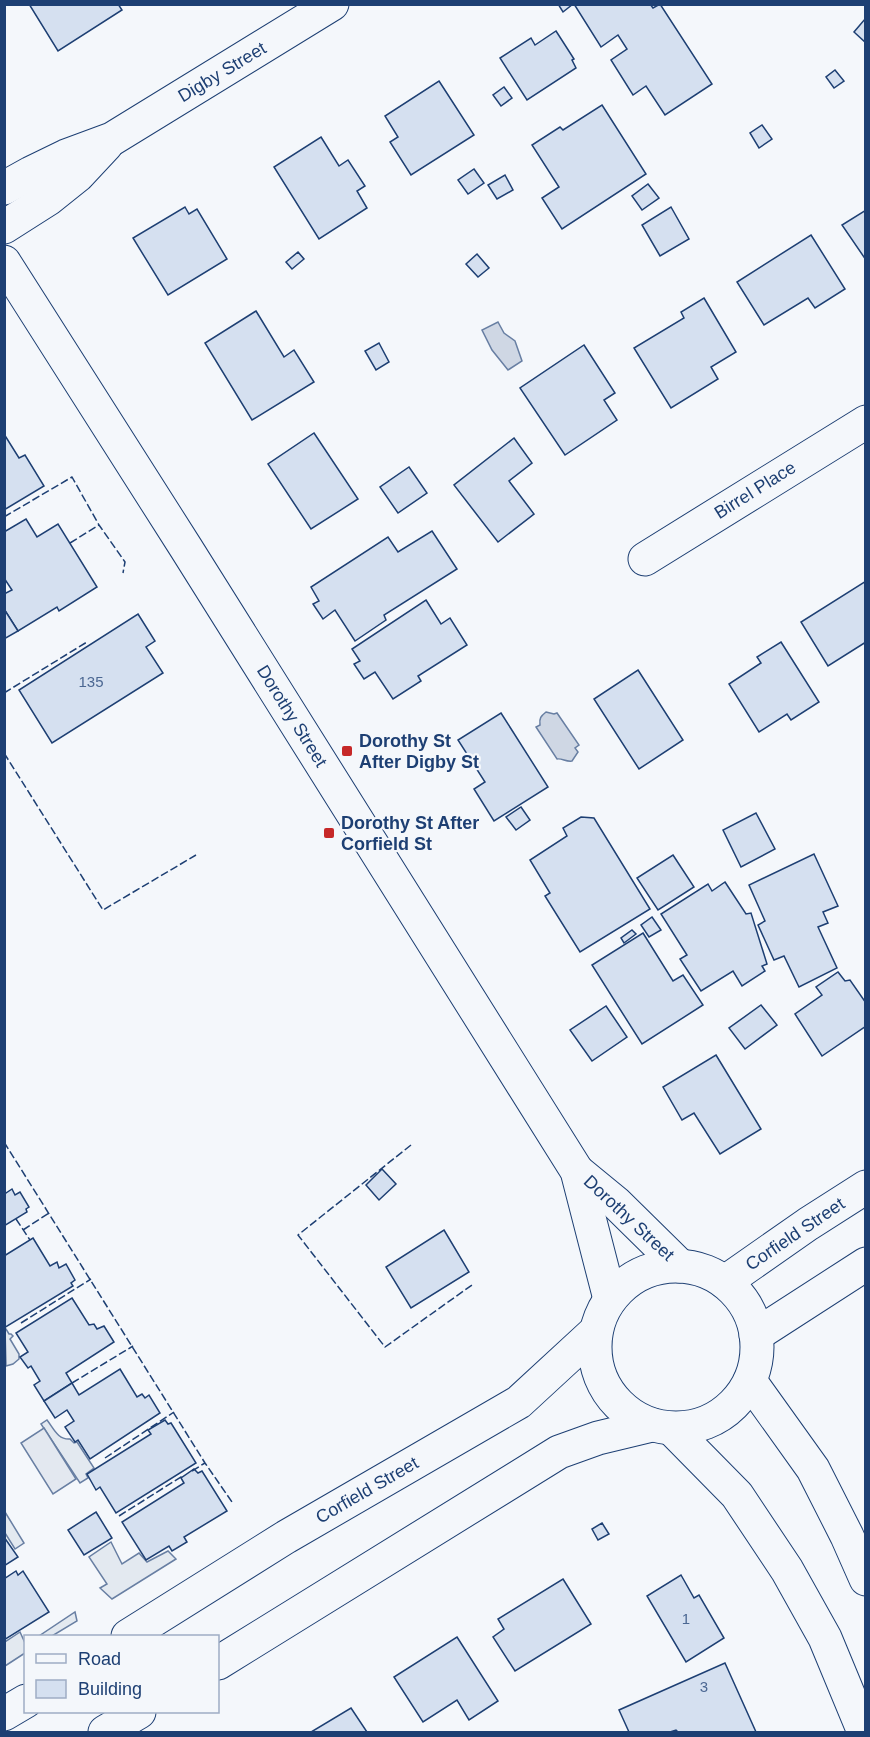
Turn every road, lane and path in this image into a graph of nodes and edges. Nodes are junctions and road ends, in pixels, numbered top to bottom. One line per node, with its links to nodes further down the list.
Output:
1 (332, 4): 2 (main road, Digby Street)
2 (112, 139): 3 (main road, Digby Street); 4 (main road, Digby Street)
3 (4, 188)
4 (4, 227)
5 (4, 262): 8 (main road, Dorothy Street)
6 (866, 422): 7 (main road, Birrel Place)
7 (645, 559)
8 (577, 1171): 11 (main road, Dorothy Street); 13 (main road, Dorothy Street)
9 (866, 1187): 12 (main road, Corfield Street)
10 (866, 1264): 15 (main road)
11 (680, 1266): 12 (main road); 13 (main road)
12 (725, 1282): 15 (main road)
13 (610, 1299): 14 (main road)
14 (596, 1331): 17 (main road); 19 (main road, Corfield Street)
15 (756, 1335): 16 (main road)
16 (750, 1381): 17 (main road); 18 (main road)
17 (662, 1427): 20 (main road); 25 (main road)
18 (866, 1579)
19 (130, 1635)
20 (219, 1662)
21 (24, 1702): 23 (main road)
22 (137, 1713): 24 (main road)
23 (4, 1714)
24 (105, 1732)
25 (864, 1732)

